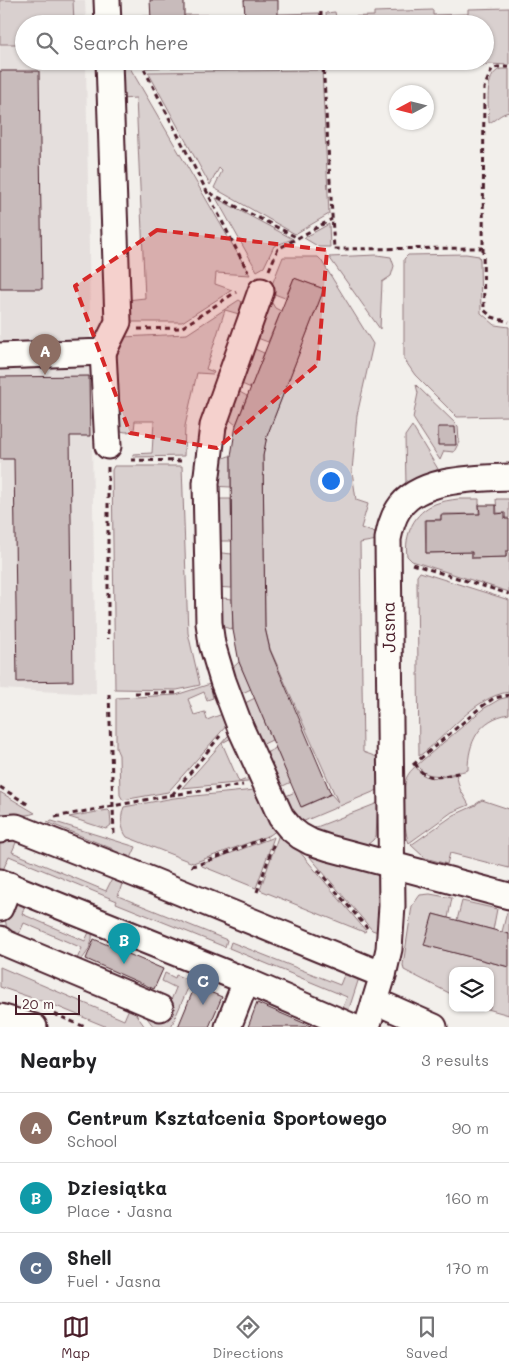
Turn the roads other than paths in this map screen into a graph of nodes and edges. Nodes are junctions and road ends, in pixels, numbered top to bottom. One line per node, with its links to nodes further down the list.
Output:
1 (107, 0): 2 (street)
2 (108, 15)
3 (109, 70): 5 (street)
4 (257, 286): 10 (street)
5 (102, 352): 6 (street); 7 (street)
6 (0, 356)
7 (108, 446)
8 (509, 477): 10 (street, Jasna)
9 (0, 830): 15 (street)
10 (392, 865): 12 (street); 15 (street, Jasna)
11 (4, 884): 13 (street); 16 (street)
12 (509, 896)
13 (0, 908)
14 (0, 939): 18 (street)
15 (383, 975): 17 (street, Jasna)
16 (246, 981): 21 (street); 22 (street)
17 (375, 1001): 23 (street, Jasna); 24 (street)
18 (160, 1008)
19 (0, 1017): 20 (street)
20 (34, 1027)
21 (228, 1027)
22 (353, 1027)
23 (367, 1027)
24 (434, 1027)

